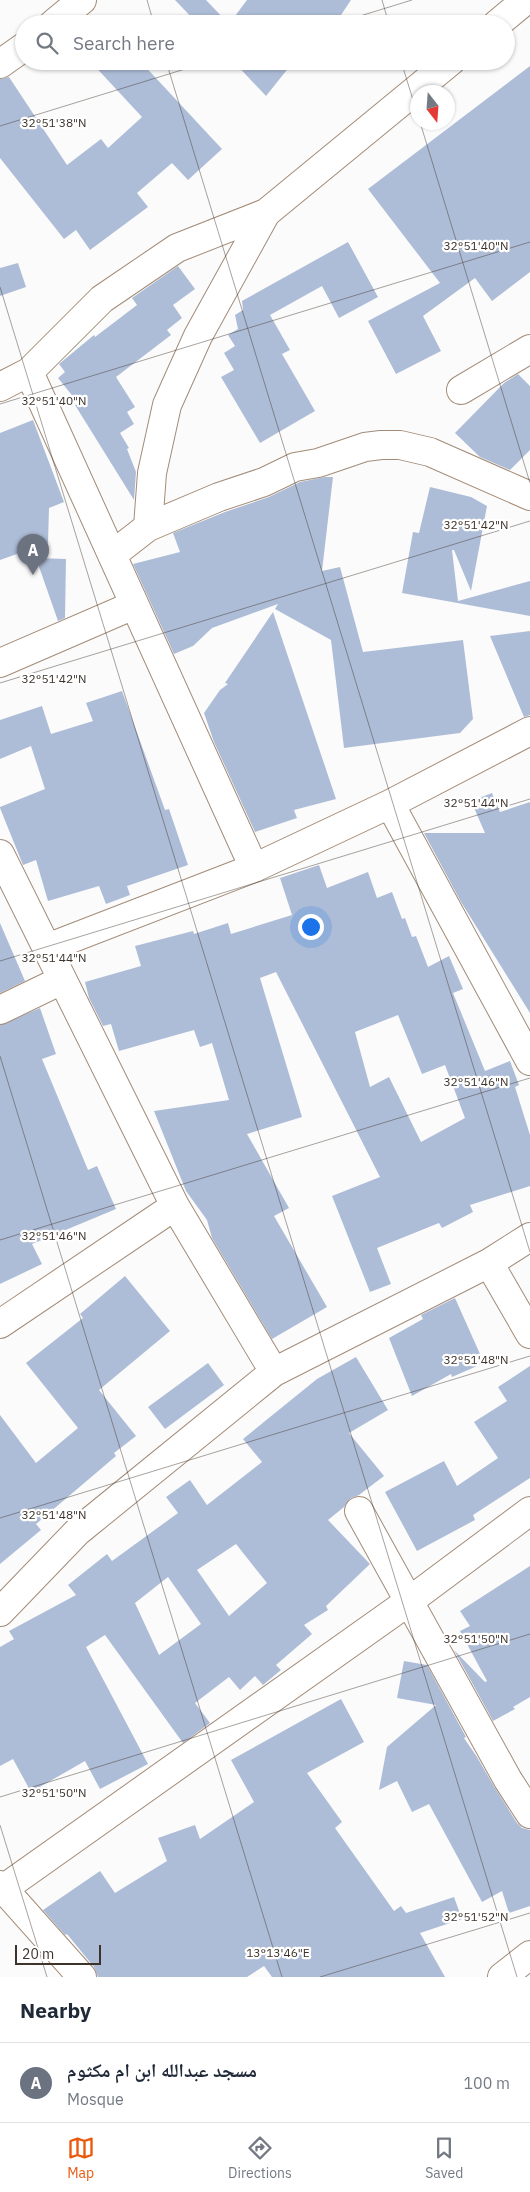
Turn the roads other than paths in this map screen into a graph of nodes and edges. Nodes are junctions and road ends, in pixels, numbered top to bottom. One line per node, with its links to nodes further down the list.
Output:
1 (82, 0): 3 (street)
2 (526, 0): 4 (street)
3 (64, 15)
4 (508, 15)
5 (15, 53): 6 (street)
6 (0, 64)
7 (440, 70): 8 (street)
8 (266, 213): 10 (street); 14 (street)
9 (530, 349): 12 (street)
10 (28, 372): 11 (street); 15 (street)
11 (0, 387)
12 (461, 390)
13 (530, 496): 14 (street)
14 (148, 527): 15 (street)
15 (112, 555): 16 (street)
16 (134, 605): 17 (street); 21 (street)
17 (0, 663)
18 (530, 731): 19 (street)
19 (390, 804): 21 (street); 25 (street)
20 (0, 854): 22 (street)
21 (254, 868): 22 (street)
22 (47, 948): 23 (street)
23 (62, 980): 24 (street); 26 (street)
24 (0, 1010)
25 (530, 1061)
26 (175, 1206): 29 (street); 31 (street)
27 (530, 1236): 28 (street)
28 (489, 1263): 30 (street); 31 (street)
29 (0, 1324)
30 (530, 1334)
31 (274, 1372): 35 (street)
32 (530, 1510): 34 (street)
33 (359, 1511): 34 (street)
34 (408, 1602): 36 (street); 37 (street)
35 (0, 1612)
36 (530, 1814)
37 (1, 1887): 39 (street)
38 (530, 1955): 40 (street)
39 (82, 1977)
40 (502, 1977)

